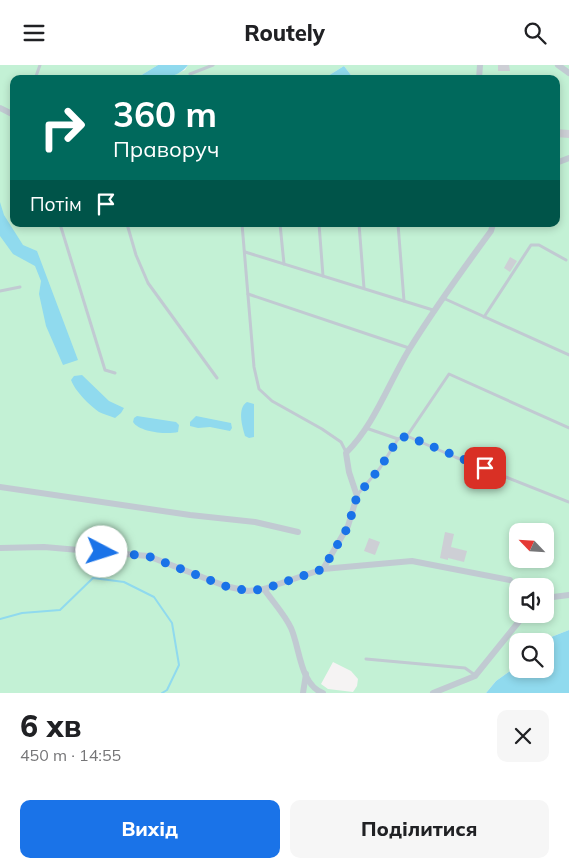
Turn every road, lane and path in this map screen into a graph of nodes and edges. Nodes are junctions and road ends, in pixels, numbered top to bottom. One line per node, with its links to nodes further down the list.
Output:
1 (213, 65): 4 (lane)
2 (558, 65): 3 (street)
3 (569, 73)
4 (190, 74)
5 (61, 227): 27 (lane)
6 (128, 227): 28 (lane)
7 (242, 227): 13 (lane)
8 (280, 227): 15 (lane)
9 (319, 227): 16 (lane)
10 (359, 227): 18 (lane)
11 (398, 227): 22 (lane)
12 (492, 227): 21 (street)
13 (245, 252): 15 (lane); 20 (lane)
14 (566, 260): 24 (lane)
15 (284, 264): 16 (lane)
16 (323, 276): 18 (lane)
17 (20, 287): 19 (lane)
18 (364, 288): 22 (lane)
19 (0, 291)
20 (248, 293): 25 (lane); 33 (lane)
21 (443, 298): 23 (street); 24 (lane)
22 (404, 301): 23 (lane)
23 (435, 310): 25 (street)
24 (484, 317): 26 (lane)
25 (410, 349): 29 (street)
26 (569, 355)
27 (116, 373)
28 (217, 378)
29 (366, 428): 32 (lane); 33 (street)
30 (569, 428): 31 (lane)
31 (407, 436): 32 (lane); 36 (lane)
32 (398, 439): 35 (lane)
33 (346, 453): 35 (street)
34 (0, 487): 37 (street)
35 (357, 496): 39 (street)
36 (569, 502)
37 (298, 533)
38 (0, 548): 41 (street)
39 (323, 569): 40 (street); 41 (street)
40 (509, 580)
41 (264, 589): 46 (street)
42 (569, 595): 43 (street)
43 (554, 597)
44 (518, 623): 47 (street)
45 (366, 659): 47 (lane)
46 (306, 674): 48 (street); 49 (street)
47 (475, 676): 50 (street)
48 (303, 693)
49 (322, 693)
50 (433, 693)

